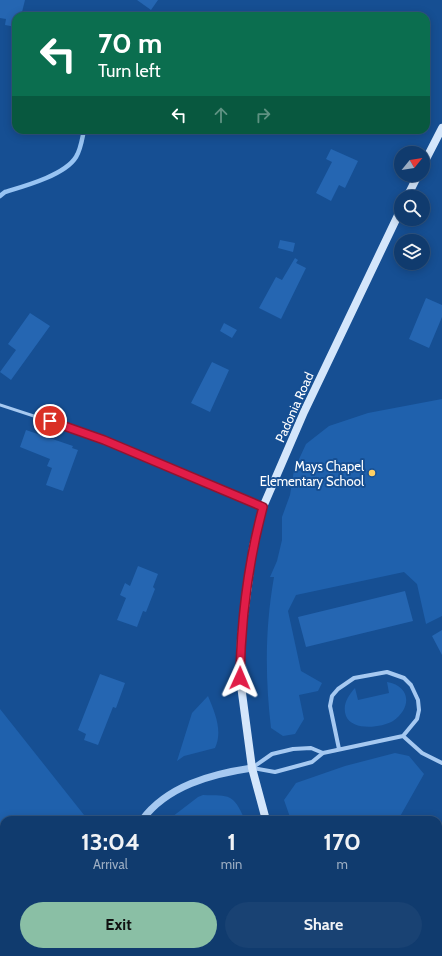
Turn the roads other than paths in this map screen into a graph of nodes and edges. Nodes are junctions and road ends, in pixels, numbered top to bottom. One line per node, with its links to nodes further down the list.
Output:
1 (442, 128): 2 (main road)
2 (430, 151)
3 (394, 224): 5 (main road, Padonia Road)
4 (0, 405): 5 (lane)
5 (263, 507): 10 (main road, Padonia Road)
6 (403, 736): 7 (street); 7 (street); 9 (street)
7 (339, 749): 8 (street)
8 (323, 753): 10 (street); 10 (street)
9 (442, 763)
10 (252, 768): 11 (street); 12 (main road, Padonia Road)
11 (146, 816)
12 (265, 816)

